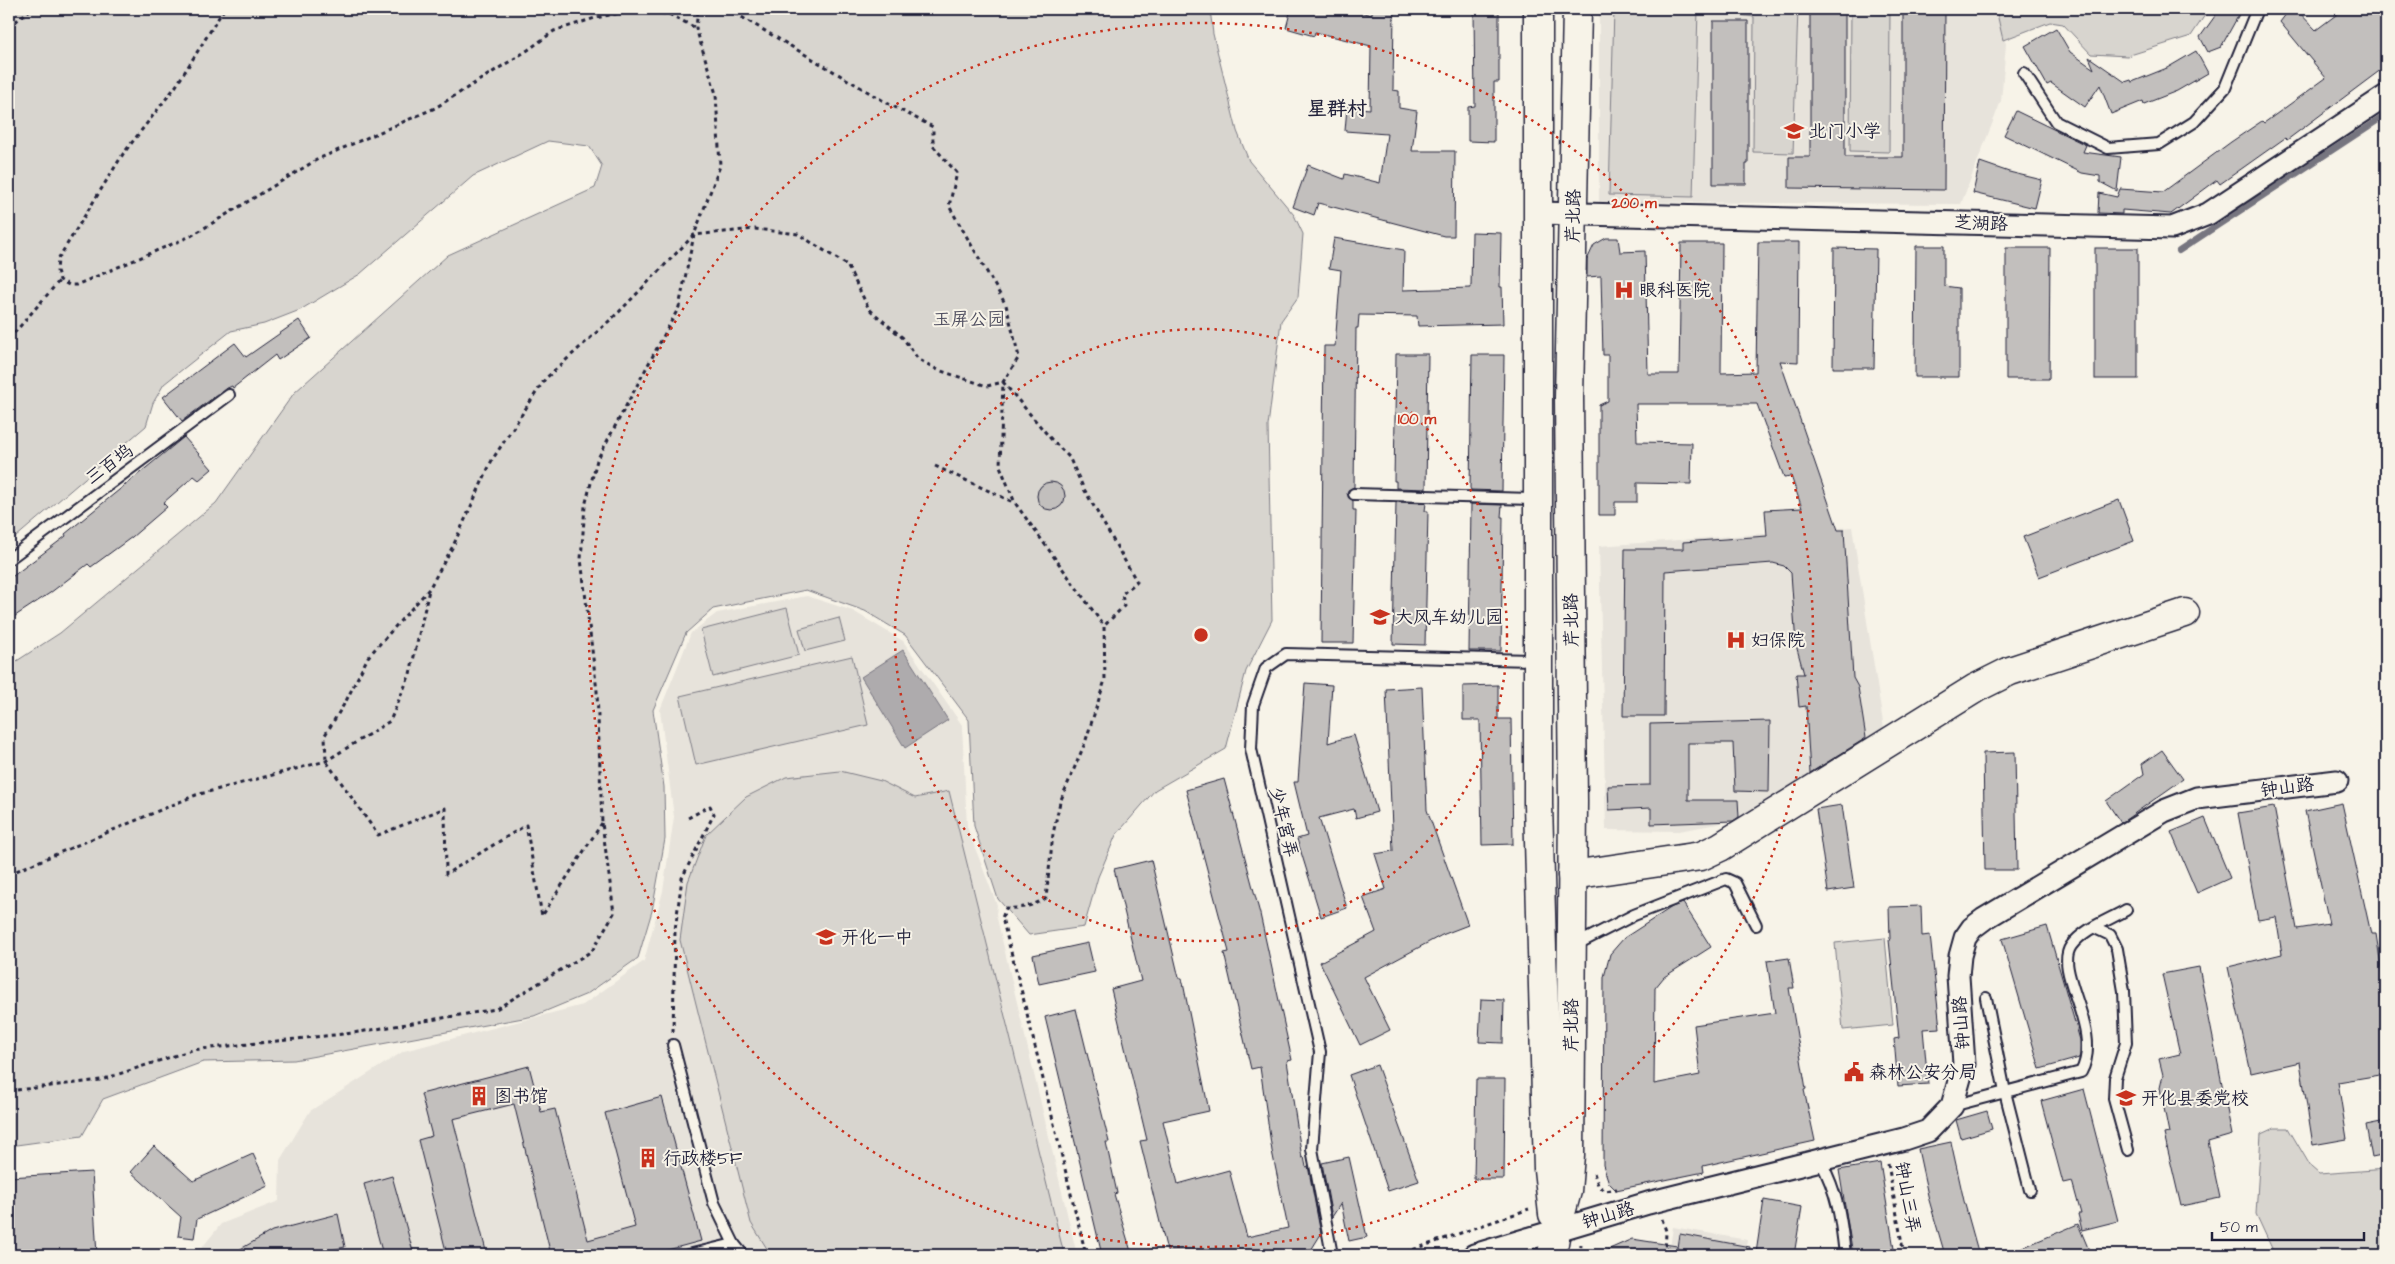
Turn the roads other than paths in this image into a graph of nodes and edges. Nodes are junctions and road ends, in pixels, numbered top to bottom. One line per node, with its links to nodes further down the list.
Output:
1 (1538, 9): 7 (main road, 芹北路)
2 (1577, 9): 6 (main road, 芹北路)
3 (2257, 9): 4 (lane)
4 (2024, 73)
5 (2386, 96): 6 (street, 芝湖路)
6 (1573, 212): 7 (street, 芝湖路); 15 (main road, 芹北路)
7 (1538, 213): 10 (main road, 芹北路)
8 (230, 395): 11 (lane, 三百坞)
9 (1354, 494): 10 (lane)
10 (1537, 500): 13 (main road, 芹北路)
11 (9, 559)
12 (2185, 613): 17 (main road)
13 (1538, 660): 16 (main road, 芹北路); 33 (lane, 少年宫弄)
14 (2337, 781): 25 (street, 钟山路)
15 (1573, 802): 16 (main road); 17 (main road, 芹北路)
16 (1538, 804): 29 (main road, 芹北路)
17 (1572, 875): 21 (main road, 芹北路)
18 (2126, 910): 20 (lane)
19 (1756, 925): 21 (lane)
20 (2095, 928): 24 (lane); 26 (lane)
21 (1572, 947): 29 (main road, 芹北路)
22 (1986, 998): 24 (lane)
23 (673, 1045): 30 (lane)
24 (2005, 1092): 25 (lane); 28 (lane)
25 (1952, 1106): 27 (street, 钟山路)
26 (2128, 1150)
27 (1820, 1160): 29 (street, 钟山路); 35 (lane)
28 (2030, 1190)
29 (1554, 1243): 34 (street, 钟山路)
30 (734, 1244): 31 (lane); 32 (lane)
31 (688, 1255)
32 (743, 1255)
33 (1332, 1255)
34 (1474, 1255)
35 (1845, 1255)

